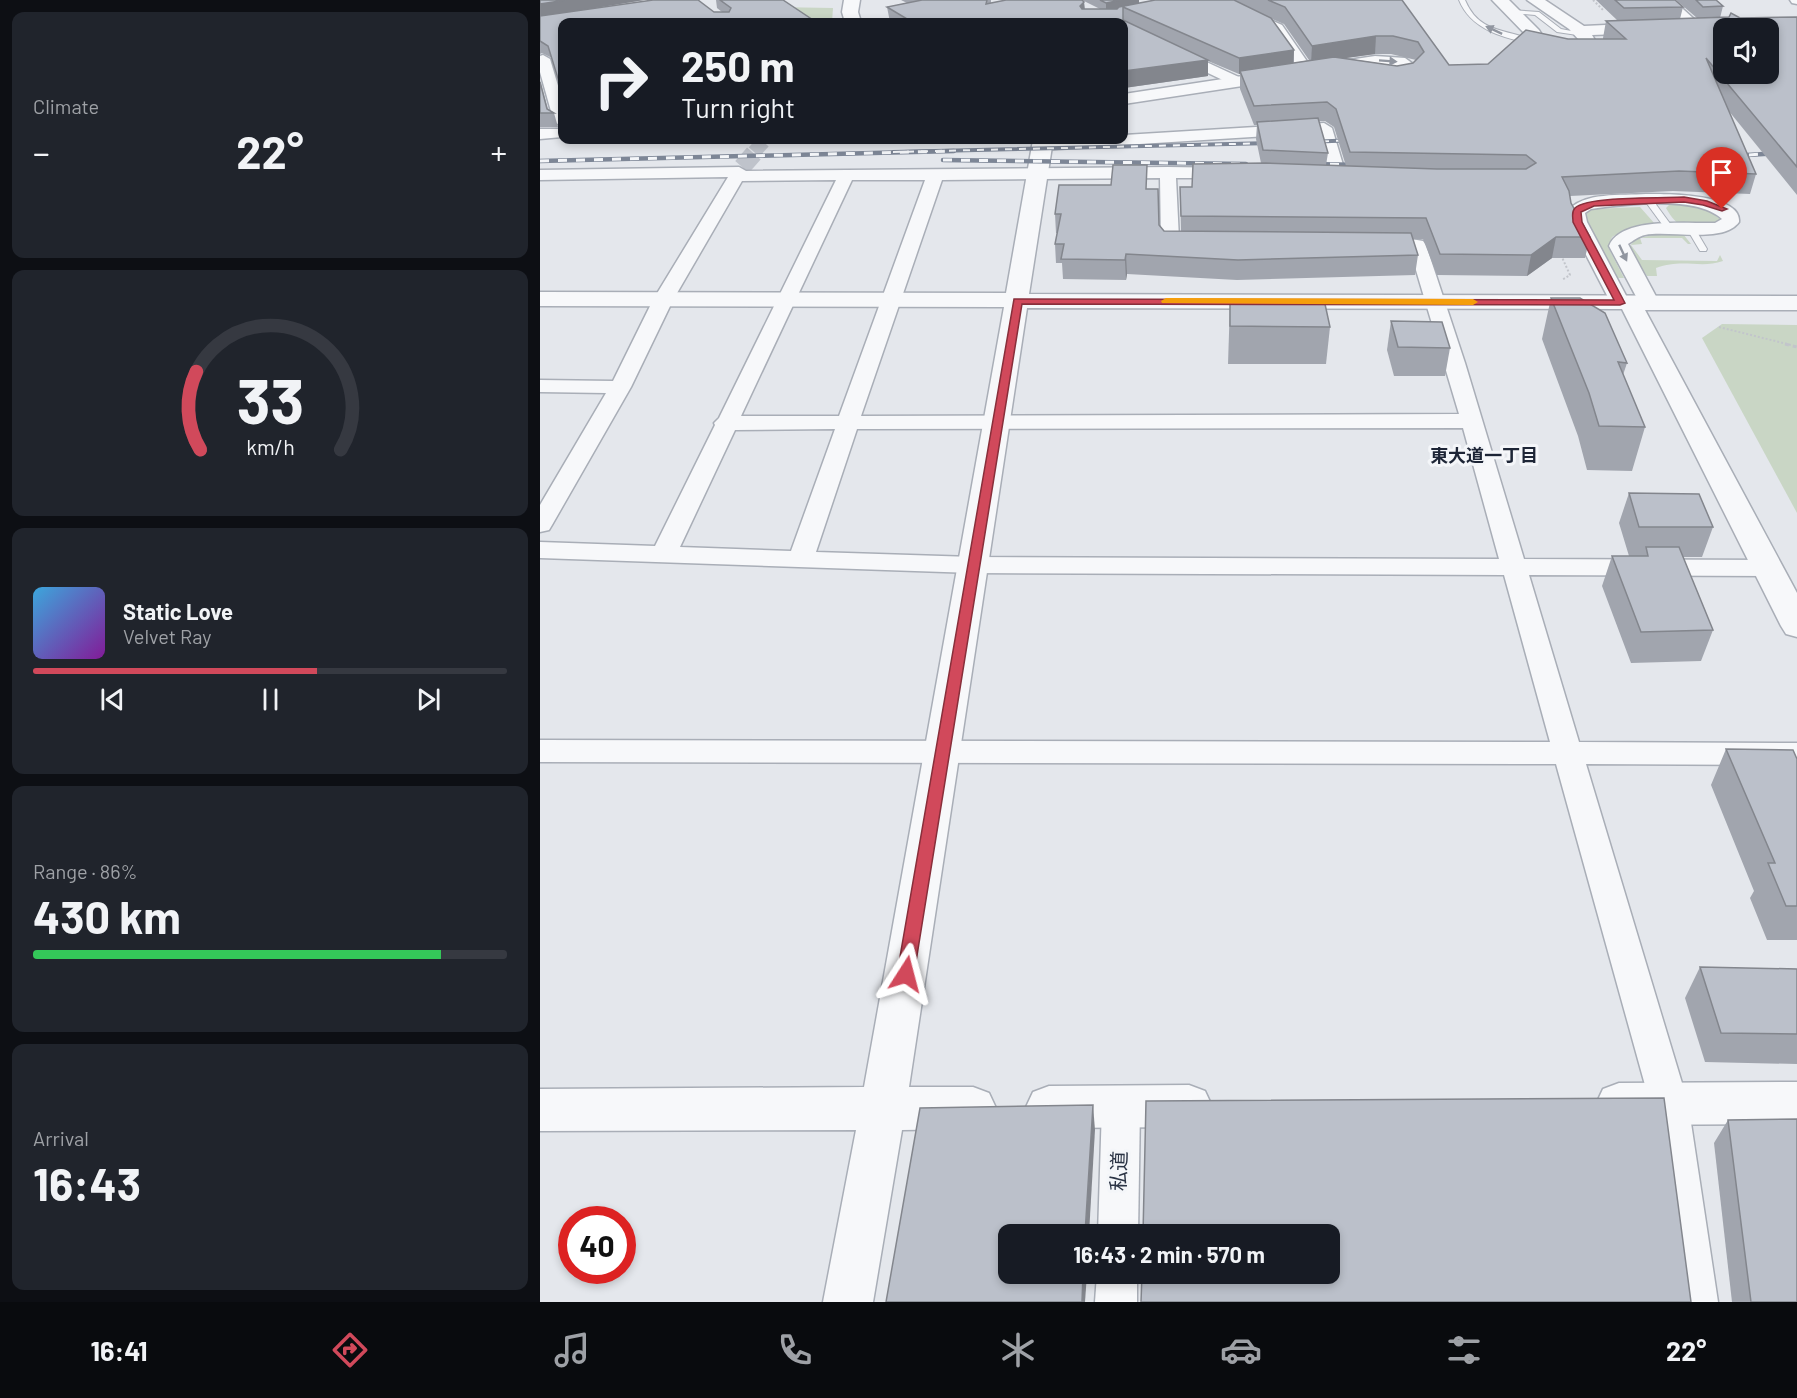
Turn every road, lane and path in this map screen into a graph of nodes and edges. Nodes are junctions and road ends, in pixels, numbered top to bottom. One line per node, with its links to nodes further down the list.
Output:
1 (852, 0): 8 (street)
2 (1214, 0): 15 (street)
3 (1462, 0): 12 (lane, one-way to 3)
4 (1500, 0): 7 (street)
5 (1535, 0): 11 (street)
6 (1666, 0): 10 (street)
7 (1512, 12): 11 (lane); 12 (street)
8 (852, 18)
9 (1128, 23): 16 (street)
10 (1703, 28): 11 (street)
11 (1583, 33): 12 (street)
12 (1538, 43)
13 (545, 59): 18 (street)
14 (1330, 67): 15 (street)
15 (1306, 70): 16 (street)
16 (1236, 81): 17 (street)
17 (1128, 98)
18 (558, 107)
19 (558, 133): 20 (street)
20 (540, 134)
21 (1041, 152): 23 (street); 27 (street); 28 (street); 41 (street)
22 (739, 172): 25 (street); 26 (street); 38 (street)
23 (1168, 172): 24 (street); 32 (street)
24 (1242, 174)
25 (540, 175)
26 (846, 176): 27 (street); 39 (street)
27 (935, 176): 40 (street)
28 (1317, 177)
29 (1648, 201): 30 (lane); 31 (street); 43 (street)
30 (1670, 229): 31 (street); 43 (street, one-way to 43)
31 (1691, 229): 34 (lane)
32 (1205, 244)
33 (1358, 245): 42 (street)
34 (1703, 249)
35 (1561, 253): 36 (path)
36 (1559, 281)
37 (540, 299): 38 (street)
38 (663, 300): 39 (street); 48 (street)
39 (786, 300): 40 (street); 50 (street)
40 (890, 301): 41 (street); 51 (street)
41 (1017, 301): 42 (street); 52 (street)
42 (1433, 302): 43 (street); 49 (street)
43 (1633, 302): 44 (street); 59 (street)
44 (1797, 303)
45 (1719, 327): 46 (path)
46 (1797, 347)
47 (540, 387): 48 (street)
48 (620, 387): 53 (street)
49 (1472, 421): 52 (street); 58 (street)
50 (726, 423): 51 (street); 55 (street)
51 (849, 423): 52 (street); 56 (street)
52 (997, 423): 57 (street)
53 (540, 525)
54 (540, 550): 55 (street)
55 (664, 554): 56 (street)
56 (801, 559): 57 (street)
57 (973, 565): 58 (street); 61 (street)
58 (1514, 567): 59 (street); 63 (street)
59 (1769, 568): 60 (street)
60 (1797, 626)
61 (943, 750): 62 (street); 63 (street); 70 (street)
62 (540, 751)
63 (1568, 754): 64 (street); 65 (street)
64 (1797, 754)
65 (1669, 1103): 66 (street); 67 (street); 76 (street)
66 (1797, 1103)
67 (1576, 1104)
68 (1229, 1106): 69 (street)
69 (1121, 1107): 70 (street); 72 (street, 私道)
70 (883, 1108): 71 (street); 74 (street)
71 (540, 1110)
72 (1118, 1224)
73 (1117, 1284): 75 (street)
74 (848, 1302)
75 (1116, 1302)
76 (1697, 1302)

